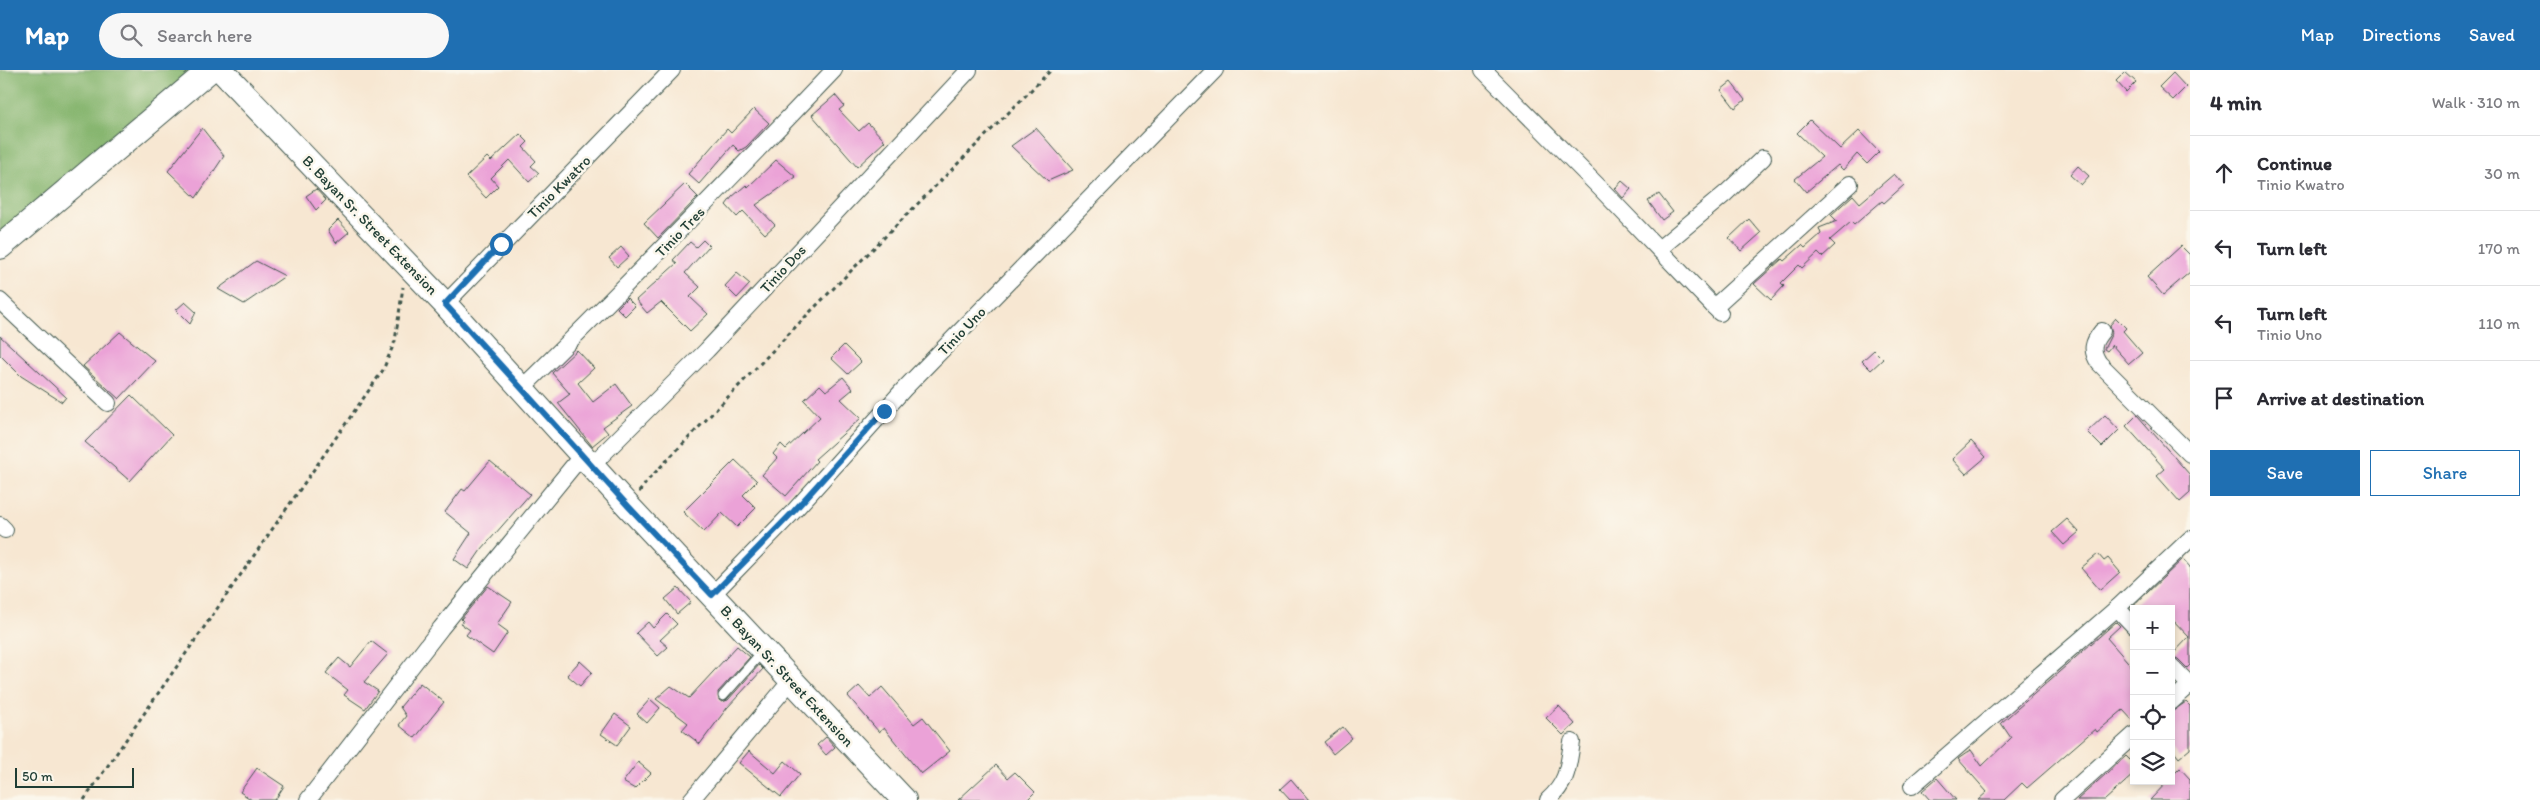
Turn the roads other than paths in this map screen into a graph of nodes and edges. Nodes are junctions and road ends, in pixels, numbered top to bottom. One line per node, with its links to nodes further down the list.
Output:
1 (210, 70): 10 (street)
2 (221, 70): 13 (street, B. Bayan Sr. Street Extension)
3 (672, 70): 13 (street, Tinio Kwatro)
4 (834, 70): 15 (street, Tinio Tres)
5 (968, 70): 18 (street, Tinio Dos)
6 (1215, 70): 20 (street, Tinio Uno)
7 (1483, 70): 11 (street)
8 (1763, 158): 11 (street)
9 (1850, 184): 11 (street)
10 (0, 246)
11 (1659, 249)
12 (0, 302): 16 (street)
13 (445, 304): 15 (street, B. Bayan Sr. Street Extension)
14 (2102, 331): 17 (street)
15 (521, 389): 18 (street, B. Bayan Sr. Street Extension)
16 (108, 403)
17 (2190, 454)
18 (588, 459): 20 (street, B. Bayan Sr. Street Extension); 32 (street, Tinio Dos)
19 (2190, 539): 21 (street)
20 (712, 595): 23 (street, B. Bayan Sr. Street Extension)
21 (2117, 608): 22 (street); 31 (street)
22 (2130, 622)
23 (763, 651): 25 (street, B. Bayan Sr. Street Extension); 27 (lane)
24 (2175, 670): 26 (street)
25 (790, 682): 33 (street); 34 (street, B. Bayan Sr. Street Extension)
26 (2190, 685): 28 (street)
27 (724, 696)
28 (2175, 698)
29 (2130, 740): 36 (street)
30 (1572, 742): 35 (street)
31 (1912, 786)
32 (308, 800)
33 (691, 800)
34 (904, 800)
35 (1548, 800)
36 (2062, 800)

